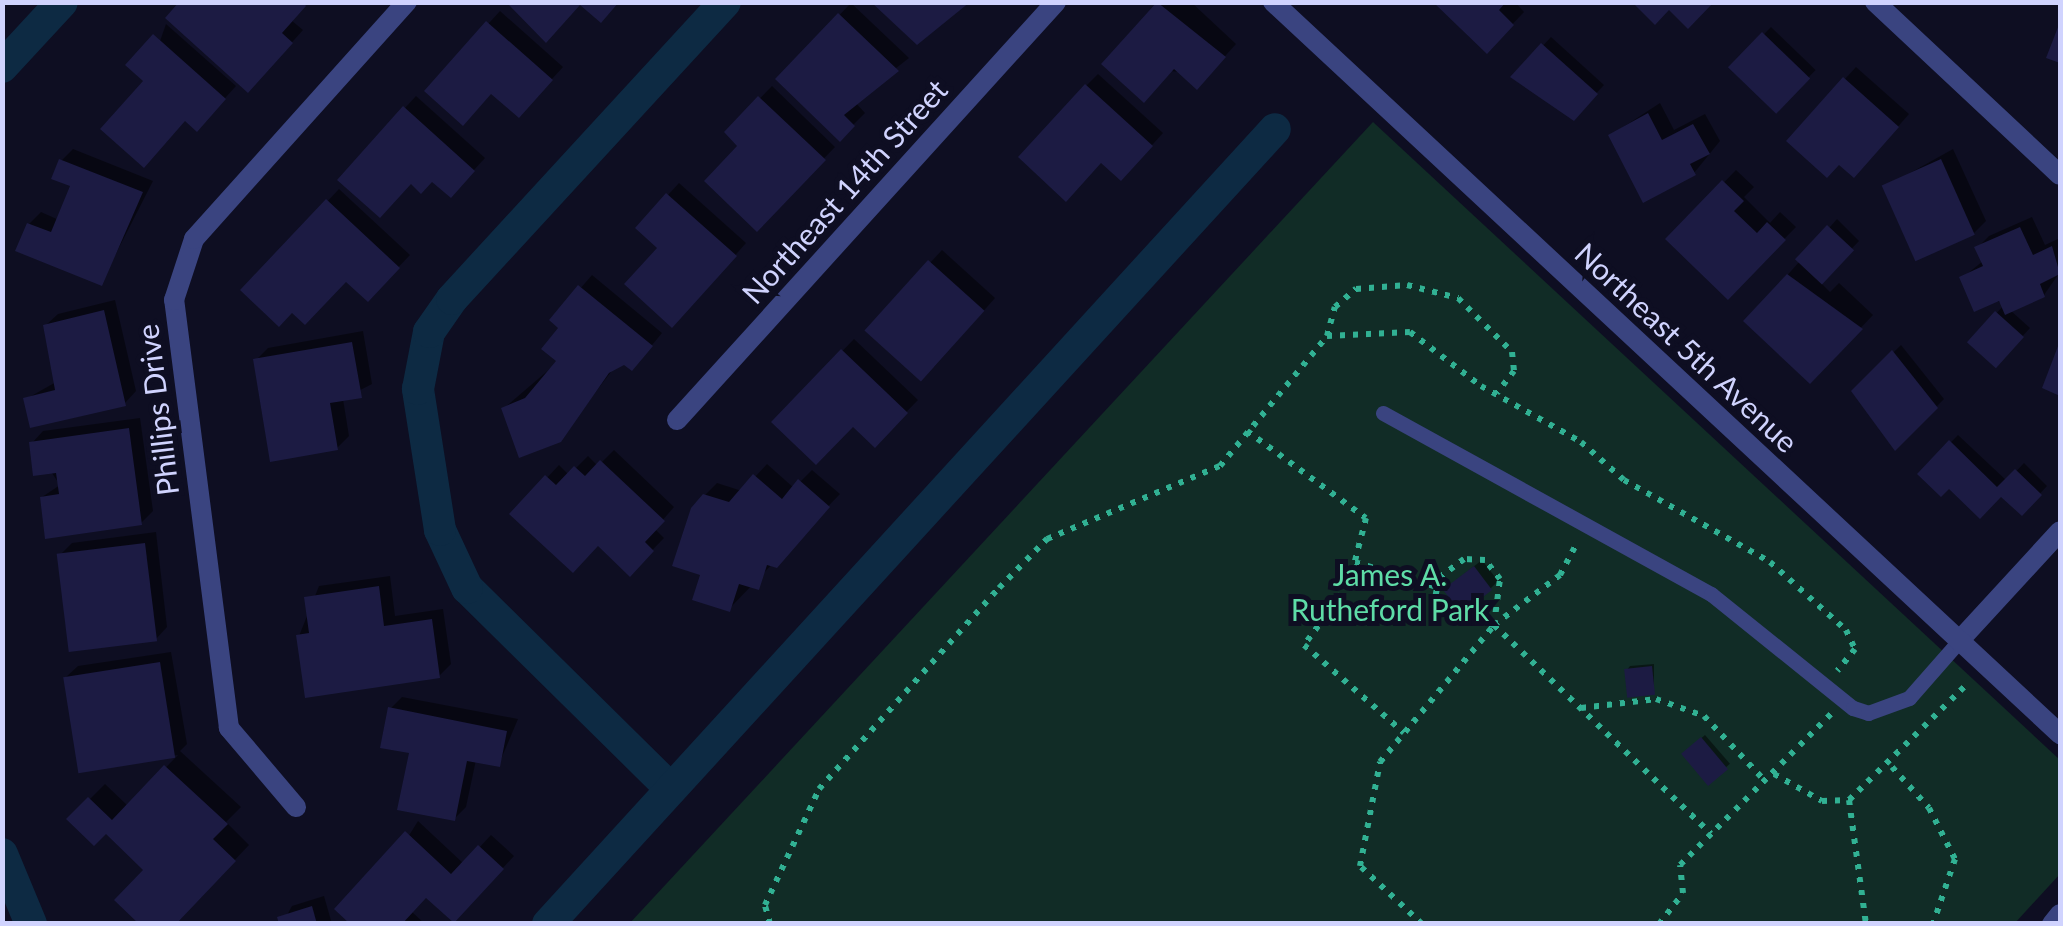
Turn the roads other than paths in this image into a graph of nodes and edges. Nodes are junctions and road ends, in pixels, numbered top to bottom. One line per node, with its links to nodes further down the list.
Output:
1 (407, 2): 11 (street, Phillips Drive)
2 (1056, 2): 7 (street, Northeast 14th Street)
3 (1273, 2): 9 (street, Northeast 5th Avenue)
4 (1875, 2): 5 (street)
5 (2060, 175)
6 (1383, 413): 9 (lane)
7 (677, 420)
8 (2060, 531): 9 (street)
9 (1959, 640): 10 (street, Northeast 5th Avenue)
10 (2060, 734)
11 (296, 808)
12 (2060, 914): 13 (street)
13 (2052, 924)

